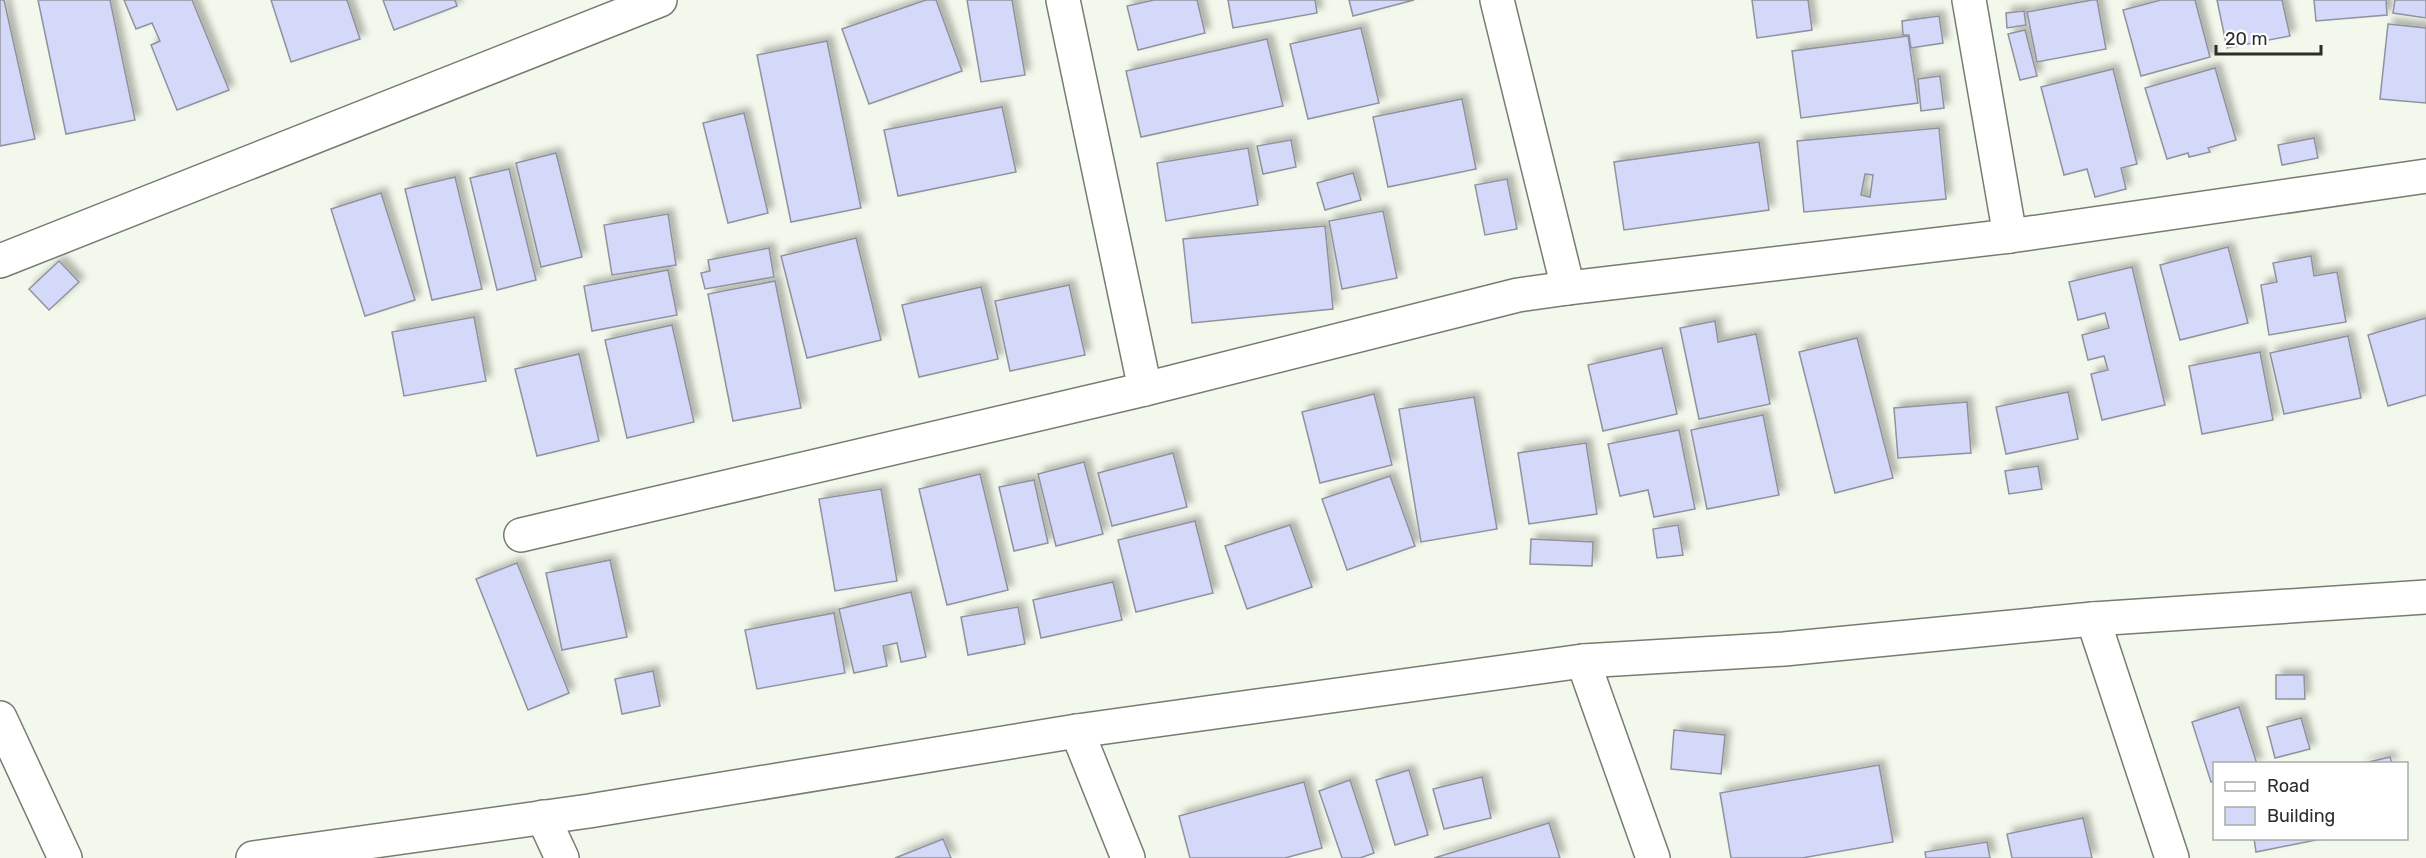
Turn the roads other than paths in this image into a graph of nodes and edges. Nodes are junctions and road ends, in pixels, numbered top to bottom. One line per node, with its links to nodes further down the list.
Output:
1 (660, 0): 7 (street)
2 (1063, 0): 9 (street)
3 (1497, 0): 8 (street)
4 (1969, 0): 6 (street)
5 (2426, 176): 6 (street)
6 (2010, 236): 8 (street)
7 (0, 261)
8 (1568, 288): 9 (street)
9 (1145, 389): 10 (street)
10 (521, 535)
11 (2426, 597): 12 (street)
12 (2093, 619): 13 (street); 22 (street)
13 (1583, 661): 15 (street); 21 (street)
14 (0, 718): 17 (street)
15 (1077, 731): 16 (street); 20 (street)
16 (543, 817): 18 (street); 19 (street)
17 (65, 858)
18 (253, 858)
19 (562, 858)
20 (1128, 858)
21 (1653, 858)
22 (2172, 858)

